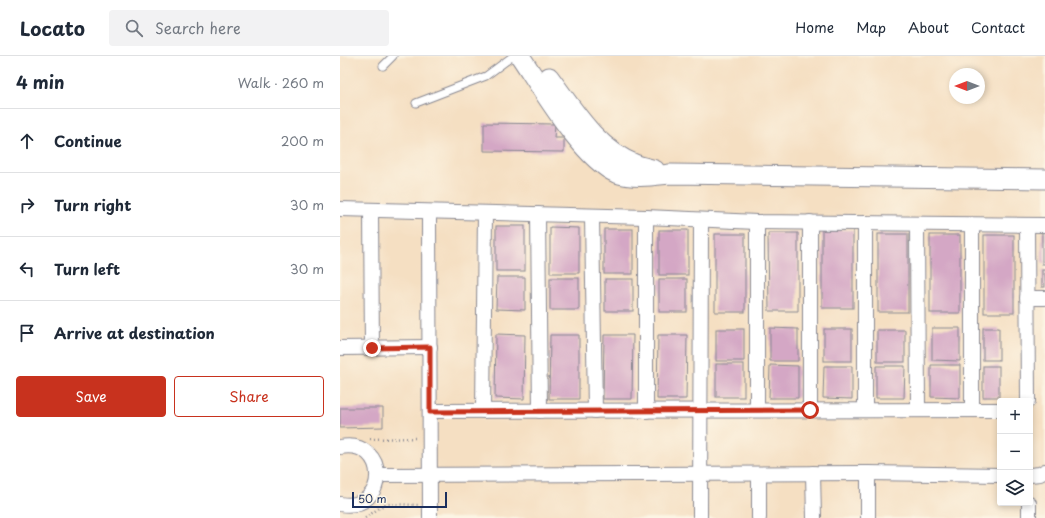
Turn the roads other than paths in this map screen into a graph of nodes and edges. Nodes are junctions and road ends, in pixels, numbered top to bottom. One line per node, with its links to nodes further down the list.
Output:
1 (393, 56): 5 (lane)
2 (513, 56): 6 (lane)
3 (520, 56): 7 (street)
4 (534, 56): 7 (street)
5 (383, 66)
6 (416, 103)
7 (670, 174): 8 (street)
8 (1045, 179)
9 (340, 209): 10 (street)
10 (371, 210): 11 (street); 28 (street)
11 (429, 212): 12 (street); 26 (street)
12 (485, 213): 13 (street); 36 (street)
13 (538, 214): 14 (street); 37 (street)
14 (592, 216): 15 (street); 38 (street)
15 (646, 217): 16 (street); 39 (street)
16 (701, 220): 17 (street); 40 (street)
17 (757, 222): 18 (street); 30 (street)
18 (810, 222): 19 (street); 31 (street)
19 (866, 223): 20 (street); 32 (street)
20 (917, 224): 21 (street); 33 (street)
21 (972, 225): 22 (street); 34 (street)
22 (1027, 225): 23 (street); 24 (street)
23 (1045, 225)
24 (1027, 298): 25 (street); 29 (street)
25 (1045, 298)
26 (430, 347): 28 (street); 41 (street)
27 (340, 348): 28 (street)
28 (372, 348)
29 (1028, 398)
30 (757, 410): 31 (street); 40 (street)
31 (810, 410): 32 (street)
32 (865, 410): 33 (street)
33 (918, 410): 34 (street)
34 (972, 410): 35 (street)
35 (997, 410)
36 (483, 411): 37 (street); 41 (street)
37 (540, 411): 38 (street)
38 (595, 411): 39 (street)
39 (646, 411): 40 (street)
40 (701, 411): 46 (street)
41 (430, 412): 45 (street)
42 (340, 447): 49 (street)
43 (813, 473): 44 (street); 47 (street); 55 (street)
44 (868, 473): 48 (street); 56 (street)
45 (430, 474): 46 (street); 49 (street); 52 (street)
46 (700, 474): 47 (street); 53 (street)
47 (759, 474): 54 (street)
48 (997, 474)
49 (378, 475): 50 (street)
50 (340, 504)
51 (1029, 506): 57 (street)
52 (430, 512)
53 (700, 518)
54 (759, 518)
55 (814, 518)
56 (868, 518)
57 (1029, 518)

